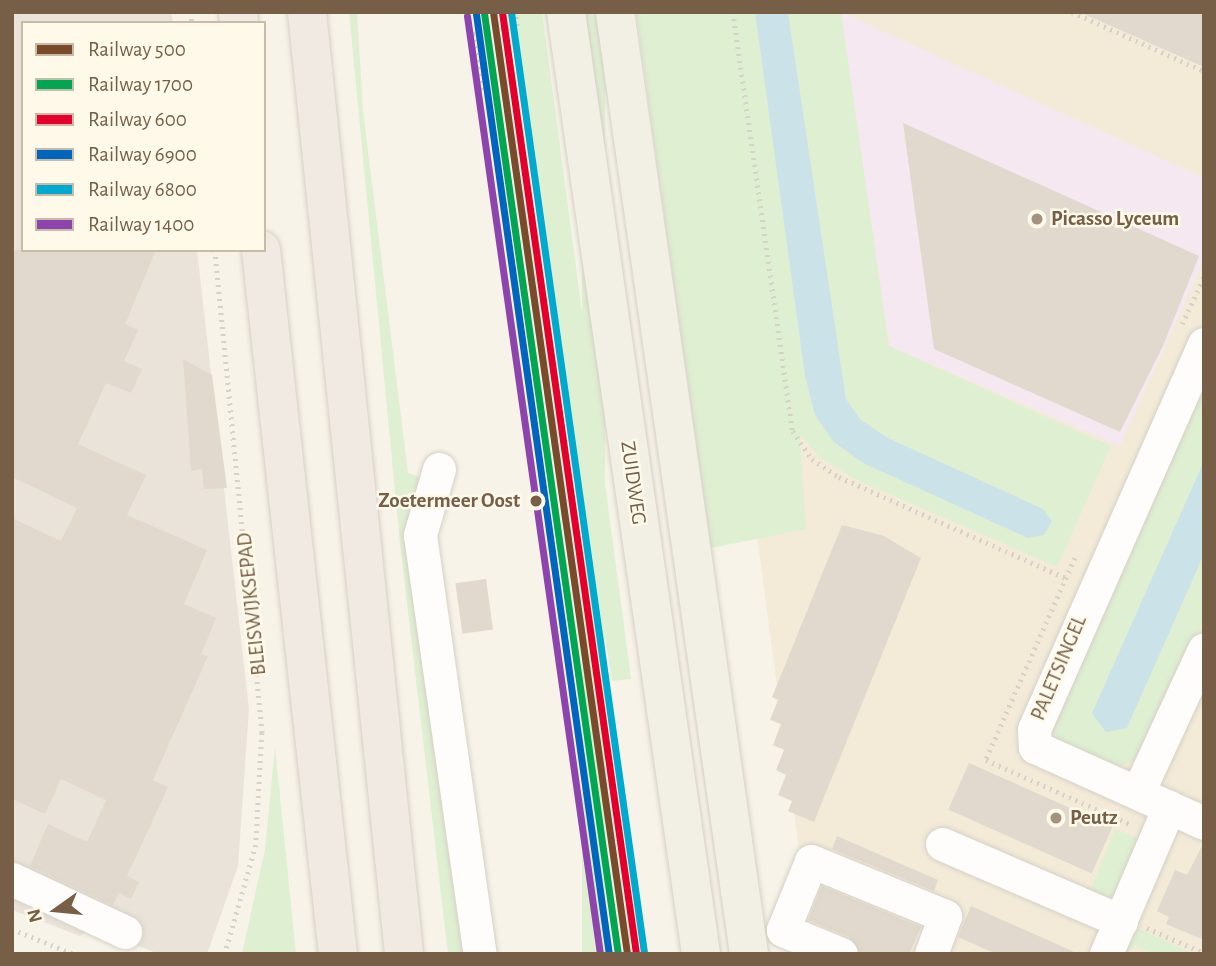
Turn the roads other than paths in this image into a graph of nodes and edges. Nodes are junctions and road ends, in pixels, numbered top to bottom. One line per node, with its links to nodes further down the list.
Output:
1 (307, 12): 17 (highway)
2 (566, 12): 19 (main road, ZUIDWEG)
3 (615, 12): 20 (main road)
4 (261, 252): 16 (highway)
5 (1204, 344): 8 (street, PALETSINGEL)
6 (439, 469): 18 (street)
7 (1204, 649): 8 (street)
8 (1138, 792): 9 (street)
9 (1163, 822): 10 (street); 13 (street)
10 (1204, 823)
11 (942, 844): 13 (street)
12 (12, 879): 14 (street)
13 (1121, 921): 22 (street)
14 (125, 932)
15 (933, 953): 21 (street)
16 (338, 954)
17 (404, 954)
18 (480, 954)
19 (701, 954)
20 (749, 954)
21 (841, 954)
22 (1106, 954)

